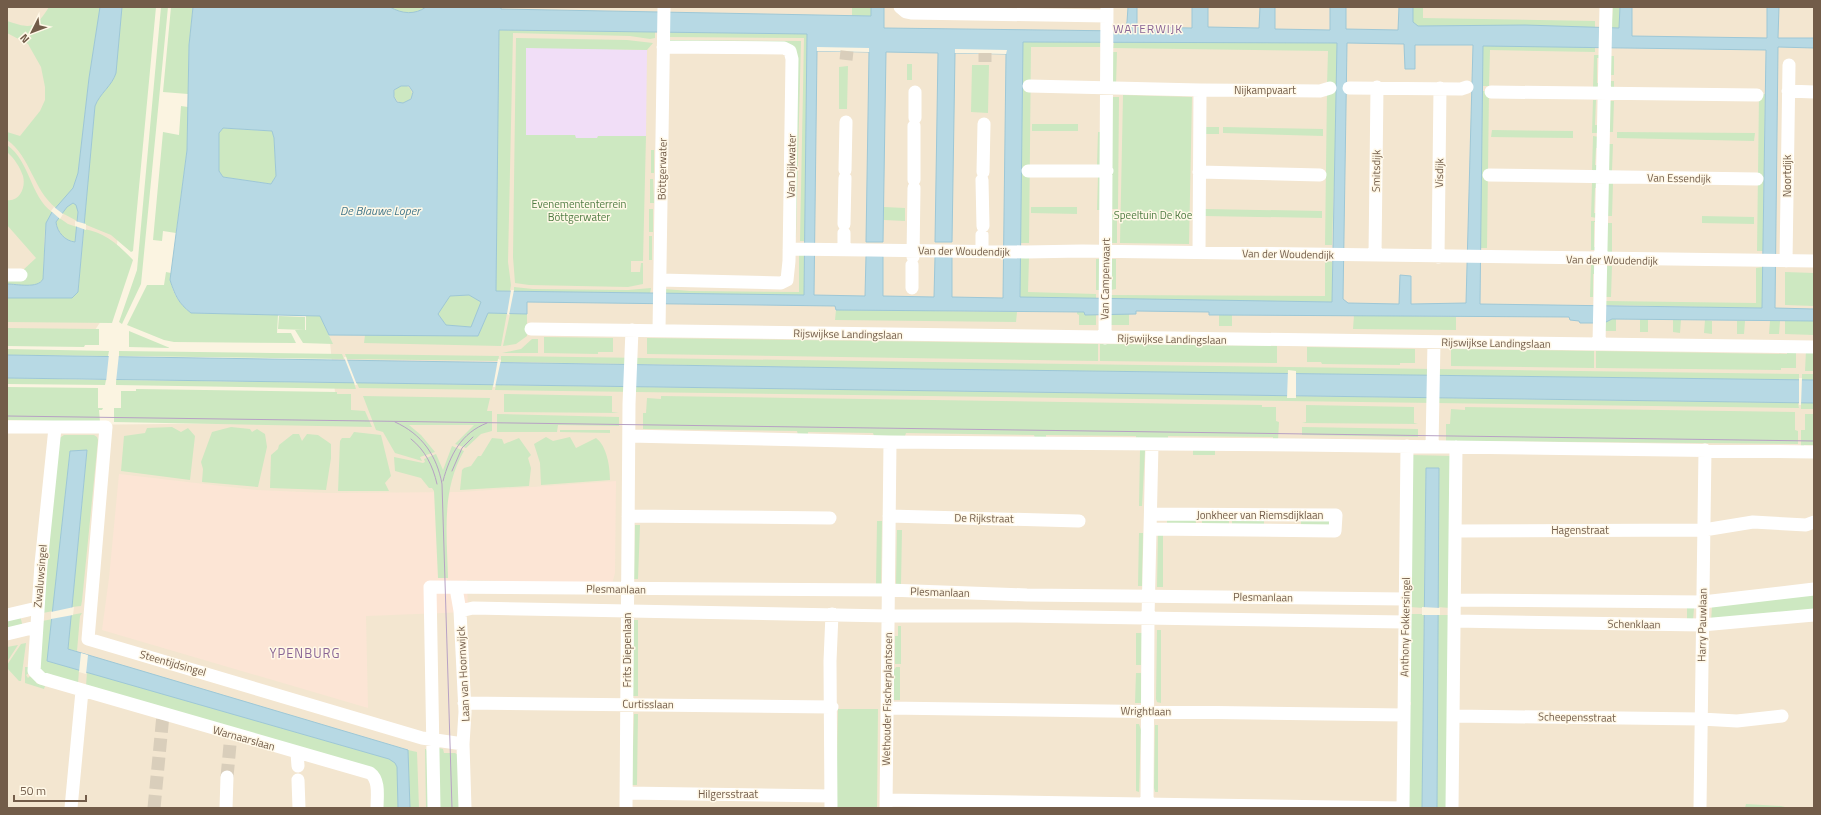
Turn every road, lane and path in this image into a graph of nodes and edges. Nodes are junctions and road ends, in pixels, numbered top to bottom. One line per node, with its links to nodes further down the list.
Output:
1 (900, 7): 4 (street)
2 (664, 8): 5 (street, Böttgerwater)
3 (1606, 14): 19 (street)
4 (1107, 16): 10 (street, Van Campenvaart)
5 (663, 41): 30 (street, Van Dijkwater); 43 (street, Böttgerwater)
6 (1788, 64): 17 (street, Noortdijk)
7 (1029, 86): 10 (street)
8 (1377, 87): 12 (street); 13 (street); 35 (street, Smitsdijk)
9 (1467, 87): 13 (street)
10 (1106, 88): 14 (street, Nijkampvaart); 24 (street, Van Campenvaart)
11 (1330, 88): 14 (street, Nijkampvaart)
12 (1349, 88)
13 (1440, 88): 37 (street, Visdijk)
14 (1200, 90): 25 (street)
15 (915, 92): 36 (street)
16 (1491, 92): 19 (street)
17 (1788, 92): 18 (street); 39 (street, Noortdijk)
18 (1814, 92)
19 (1604, 94): 20 (street); 28 (street)
20 (1757, 95)
21 (846, 122): 31 (street)
22 (984, 124): 32 (street)
23 (1028, 171): 24 (street)
24 (1106, 172): 33 (street, Van Campenvaart)
25 (1199, 172): 26 (street); 34 (street)
26 (1320, 175)
27 (1489, 175): 28 (street, Van Essendijk)
28 (1602, 177): 29 (street, Van Essendijk); 38 (street)
29 (1757, 179)
30 (789, 249): 31 (street, Van der Woudendijk); 43 (street, Van Dijkwater)
31 (844, 250): 36 (street, Van der Woudendijk)
32 (982, 251): 33 (street, Van der Woudendijk); 36 (street, Van der Woudendijk)
33 (1106, 252): 34 (street, Van der Woudendijk); 48 (street, Van Campenvaart)
34 (1199, 253): 35 (street, Van der Woudendijk)
35 (1375, 256): 37 (street, Van der Woudendijk)
36 (913, 257): 44 (street)
37 (1438, 257): 38 (street, Van der Woudendijk)
38 (1600, 260): 39 (street, Van der Woudendijk); 49 (street)
39 (1782, 261): 40 (street, Van der Woudendijk)
40 (1814, 261)
41 (7, 275): 42 (street)
42 (21, 275)
43 (660, 285): 47 (street, Böttgerwater)
44 (912, 288)
45 (531, 329): 46 (street, Rijswijkse Landingslaan)
46 (632, 330): 47 (street, Rijswijkse Landingslaan); 54 (street, Frits Diepenlaan)
47 (659, 331): 48 (street, Rijswijkse Landingslaan)
48 (1105, 331): 50 (street, Rijswijkse Landingslaan)
49 (1599, 338): 50 (street, Rijswijkse Landingslaan); 51 (street, Rijswijkse Landingslaan)
50 (1434, 342): 58 (street)
51 (1814, 348)
52 (7, 427): 53 (street)
53 (55, 428): 80 (street, Zwaluwsingel); 104 (street, Steentijdsingel)
54 (629, 436): 55 (street); 63 (street, Frits Diepenlaan)
55 (890, 442): 56 (street); 64 (street)
56 (1152, 444): 57 (street); 62 (street)
57 (1407, 446): 58 (street); 77 (street, Anthony Fokkersingel)
58 (1432, 447): 59 (street)
59 (1456, 447): 60 (street); 69 (street)
60 (1705, 450): 61 (street); 70 (street, Harry Pauwlaan)
61 (1814, 452)
62 (1151, 514): 68 (street); 68 (street, Jonkheer van Riemsdijklaan)
63 (628, 516): 65 (street); 73 (street, Frits Diepenlaan)
64 (889, 516): 66 (street, De Rijkstraat); 75 (street)
65 (830, 518)
66 (1079, 521)
67 (1814, 522): 70 (street)
68 (1150, 529): 76 (street)
69 (1456, 530): 70 (street, Hagenstraat); 78 (street)
70 (1704, 530): 79 (street, Harry Pauwlaan)
71 (474, 587): 72 (street, Plesmanlaan); 73 (street, Plesmanlaan); 81 (street)
72 (456, 588): 83 (street, Laan van Hoornwijck); 104 (street, Plesmanlaan)
73 (627, 589): 75 (street, Plesmanlaan); 82 (street, Frits Diepenlaan)
74 (1814, 589): 79 (street, Schenklaan)
75 (888, 590): 76 (street, Plesmanlaan); 87 (street, Wethouder Fischerplantsoen)
76 (1149, 596): 77 (street, Plesmanlaan); 88 (street)
77 (1406, 599): 90 (street, Anthony Fokkersingel)
78 (1454, 600): 79 (street, Schenklaan); 89 (street)
79 (1703, 602): 91 (street, Harry Pauwlaan)
80 (37, 608): 84 (street); 92 (street, Zwaluwsingel)
81 (474, 608): 82 (street, Plesmanlaan); 83 (street, Plesmanlaan)
82 (627, 610): 85 (street, Plesmanlaan); 96 (street, Frits Diepenlaan)
83 (460, 612): 95 (street, Laan van Hoornwijck)
84 (7, 614)
85 (832, 614): 87 (street, Plesmanlaan); 97 (street)
86 (1814, 615): 91 (street, Schenklaan)
87 (888, 616): 88 (street, Plesmanlaan); 98 (street, Wethouder Fischerplantsoen)
88 (1148, 618): 90 (street, Plesmanlaan); 99 (street)
89 (1454, 621): 91 (street, Schenklaan); 101 (street)
90 (1405, 622): 100 (street, Anthony Fokkersingel)
91 (1702, 625): 103 (street, Harry Pauwlaan)
92 (36, 628): 93 (street); 94 (street, Zwaluwsingel)
93 (7, 634)
94 (82, 691): 106 (street, Warnaarslaan); 115 (street)
95 (464, 703): 96 (street, Curtisslaan); 105 (street, Laan van Hoornwijck)
96 (627, 704): 97 (street, Curtisslaan); 110 (street, Frits Diepenlaan)
97 (832, 707): 111 (street)
98 (887, 708): 99 (street, Wrightlaan); 112 (street, Wethouder Fischerplantsoen)
99 (1147, 711): 100 (street, Wrightlaan); 113 (street)
100 (1404, 715): 122 (street, Anthony Fokkersingel)
101 (1453, 716): 103 (street, Scheepensstraat); 123 (street)
102 (1782, 716): 103 (street)
103 (1702, 719): 124 (street, Harry Pauwlaan)
104 (433, 739): 105 (street, Steentijdsingel); 119 (street)
105 (463, 744): 120 (street, Laan van Hoornwijck)
106 (297, 753): 107 (street); 118 (street, Warnaarslaan)
107 (298, 766)
108 (227, 777): 116 (street)
109 (298, 780): 117 (street)
110 (626, 793): 111 (street, Hilgersstraat); 121 (street, Frits Diepenlaan)
111 (831, 802)
112 (886, 804): 113 (street)
113 (1147, 806): 114 (street)
114 (1202, 807): 122 (street)
115 (71, 808)
116 (226, 808)
117 (299, 808)
118 (377, 808)
119 (434, 808)
120 (465, 808)
121 (626, 808)
122 (1403, 808)
123 (1452, 808)
124 (1700, 808)

